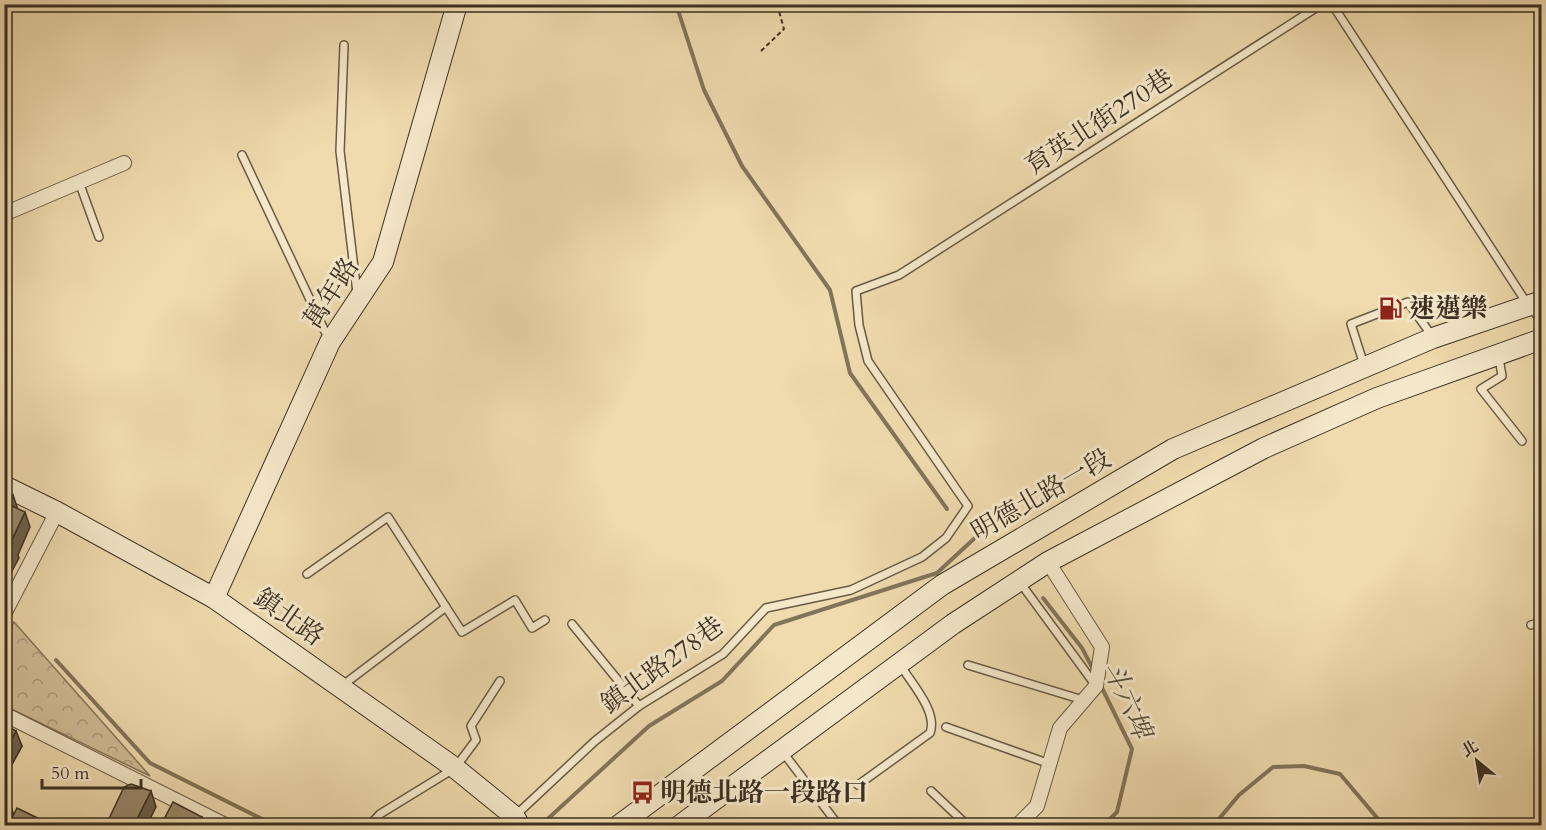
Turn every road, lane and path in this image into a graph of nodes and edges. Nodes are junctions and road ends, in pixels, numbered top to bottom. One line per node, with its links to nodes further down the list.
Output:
1 (457, 4): 12 (street, 萬年路)
2 (777, 4): 6 (path)
3 (1322, 4): 22 (lane, 育英北街270巷)
4 (1332, 4): 13 (lane)
5 (344, 45): 12 (lane)
6 (761, 51)
7 (242, 155): 17 (lane)
8 (124, 163): 9 (street)
9 (79, 182): 10 (street); 11 (lane)
10 (4, 214)
11 (99, 237)
12 (358, 301): 17 (street, 萬年路)
13 (1535, 303): 14 (lane); 15 (street, 明德北路一段)
14 (1542, 321)
15 (1433, 338): 19 (street, 明德北路一段); 19 (lane)
16 (1542, 339): 18 (street)
17 (330, 342): 27 (street, 萬年路)
18 (1498, 354): 20 (lane); 24 (street)
19 (1365, 369): 51 (street, 明德北路一段)
20 (1522, 441)
21 (4, 486): 23 (street, 鎮北路)
22 (968, 506): 40 (lane, 鎮北路278巷)
23 (57, 512): 27 (street, 鎮北路); 29 (street)
24 (1048, 562): 26 (street); 37 (street)
25 (307, 574): 28 (lane)
26 (1019, 580): 34 (street); 37 (lane)
27 (214, 598): 38 (street, 鎮北路)
28 (446, 607): 30 (lane); 38 (lane)
29 (6, 609)
30 (545, 620)
31 (1542, 622): 33 (lane)
32 (572, 624): 40 (lane)
33 (1532, 625)
34 (899, 663): 43 (street); 46 (lane)
35 (968, 665): 39 (lane)
36 (500, 681): 45 (lane)
37 (1096, 686): 39 (street)
38 (341, 687): 45 (street, 鎮北路)
39 (1083, 700): 44 (street)
40 (639, 706): 48 (lane, 鎮北路278巷)
41 (4, 714): 49 (street)
42 (946, 727): 44 (lane)
43 (782, 751): 52 (street); 53 (lane)
44 (1050, 764): 55 (street)
45 (455, 768): 48 (street, 鎮北路); 50 (lane)
46 (858, 785)
47 (930, 791): 54 (lane)
48 (517, 821)
49 (222, 824)
50 (369, 825)
51 (618, 825)
52 (679, 825)
53 (838, 825)
54 (968, 825)
55 (1017, 825)

